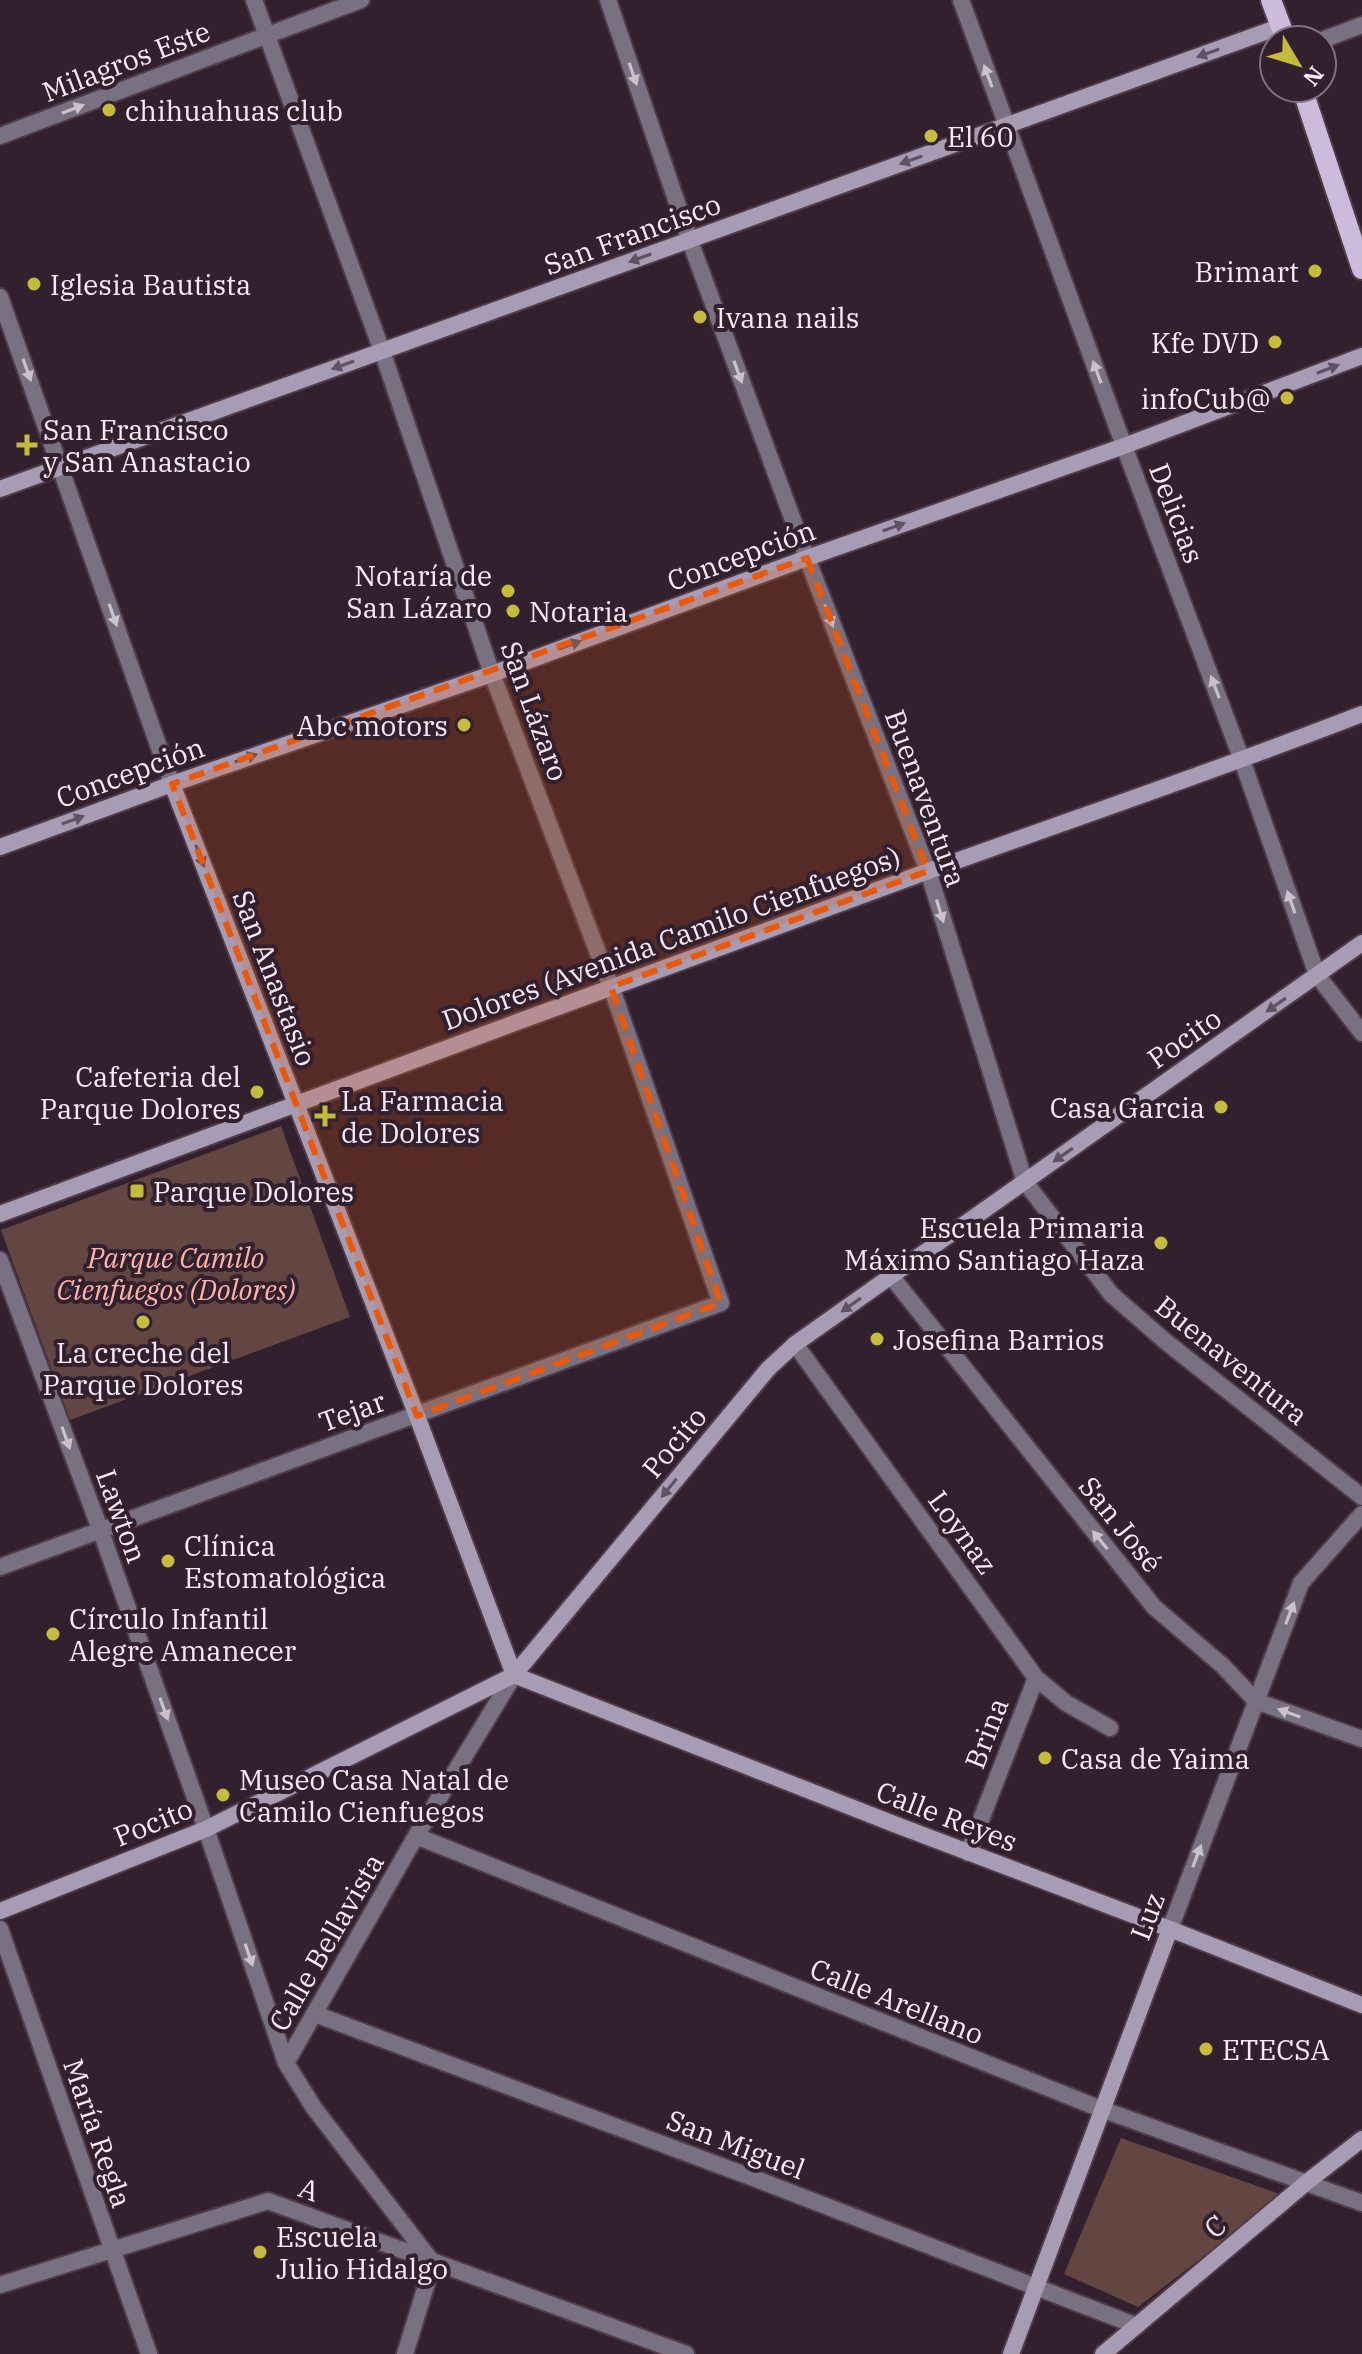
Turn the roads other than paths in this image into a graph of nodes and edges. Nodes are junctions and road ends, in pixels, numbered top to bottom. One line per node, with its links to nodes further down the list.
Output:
1 (254, 0): 9 (street, San Lázaro)
2 (361, 0): 9 (street, Milagros Este)
3 (608, 0): 14 (street, Buenaventura, one-way to 14)
4 (961, 0): 12 (street, Delicias, one-way to 4)
5 (1271, 0): 6 (main road)
6 (1280, 24)
7 (1362, 25): 8 (street)
8 (1338, 34)
9 (268, 36): 13 (street, Milagros Este, one-way to 9); 17 (street, San Lázaro)
10 (1258, 42): 12 (street, San Francisco, one-way to 12)
11 (1307, 104): 15 (main road)
12 (1006, 126): 14 (street, San Francisco, one-way to 14); 19 (street, Delicias, one-way to 12)
13 (0, 136)
14 (690, 241): 17 (street, San Francisco, one-way to 17); 22 (street, Buenaventura, one-way to 22)
15 (1362, 269)
16 (0, 297): 20 (street, San Anastasio, one-way to 20)
17 (382, 351): 20 (street, San Francisco, one-way to 20); 23 (street, San Lázaro)
18 (1362, 356): 19 (street, Concepción, one-way to 18)
19 (1124, 446): 22 (street, Concepción, one-way to 19); 25 (street, Delicias, one-way to 19)
20 (61, 465): 21 (street, San Francisco); 26 (street, San Anastasio, one-way to 26)
21 (0, 489)
22 (807, 558): 23 (street, Concepción, one-way to 22); 28 (street, Buenaventura, one-way to 28)
23 (492, 674): 26 (street, Concepción, one-way to 23); 31 (street, San Lázaro)
24 (1362, 714): 25 (street, Dolores (Avenida Camilo Cienfuegos))
25 (1242, 760): 28 (street, Dolores (Avenida Camilo Cienfuegos)); 30 (street, Delicias, one-way to 25)
26 (172, 784): 27 (street, Concepción, one-way to 26); 33 (street, San Anastasio, one-way to 33)
27 (0, 847)
28 (928, 871): 31 (street, Dolores (Avenida Camilo Cienfuegos)); 34 (street, Buenaventura, one-way to 34)
29 (1362, 943): 30 (street, Pocito)
30 (1317, 975): 32 (street, Delicias); 34 (street, Pocito, one-way to 34)
31 (611, 987): 33 (street, Dolores (Avenida Camilo Cienfuegos)); 38 (street, San Lázaro)
32 (1362, 1033)
33 (296, 1104): 35 (street, Dolores (Avenida Camilo Cienfuegos)); 40 (street, San Anastasio)
34 (1025, 1182): 37 (street, Pocito); 41 (street, Buenaventura)
35 (0, 1214)
36 (0, 1260): 43 (street, Lawton, one-way to 43)
37 (891, 1276): 39 (street, Pocito, one-way to 39); 47 (street, San José, one-way to 37)
38 (721, 1303): 40 (street, Tejar)
39 (795, 1344): 45 (street, Pocito, one-way to 45); 46 (street, Loynaz)
40 (417, 1416): 43 (street, Tejar); 45 (street, San Anastasio)
41 (1362, 1497)
42 (1362, 1514): 47 (street, Luz, one-way to 42)
43 (100, 1529): 44 (street, Tejar); 50 (street, Lawton, one-way to 50)
44 (0, 1567)
45 (514, 1675): 50 (street, Pocito); 51 (street, Calle Bellavista); 52 (street, Calle Reyes)
46 (1036, 1678): 48 (street, Loynaz); 52 (street, Brina)
47 (1256, 1701): 49 (street, San José, one-way to 47); 55 (street, Luz, one-way to 47)
48 (1110, 1728)
49 (1362, 1739)
50 (206, 1829): 53 (street, Pocito); 58 (street, Lawton, one-way to 58)
51 (416, 1836): 57 (street, Calle Bellavista); 59 (street, Calle Arellano)
52 (968, 1853): 55 (street, Calle Reyes)
53 (0, 1911)
54 (0, 1929): 63 (street, María Regla)
55 (1170, 1929): 56 (street, Calle Reyes); 59 (street, Luz)
56 (1362, 2005)
57 (315, 2014): 58 (street, Calle Bellavista); 66 (street, San Miguel)
58 (286, 2063): 64 (street, Calle Bellavista)
59 (1101, 2109): 61 (street, Calle Arellano); 66 (street, Luz)
60 (1362, 2139): 61 (street, C)
61 (1307, 2182): 62 (street, Calle Arellano); 67 (street, C)
62 (1362, 2203)
63 (111, 2249): 64 (street, A); 65 (street, A); 68 (street, María Regla)
64 (433, 2263): 69 (street); 70 (street, A)
65 (0, 2285)
66 (1037, 2286): 67 (street, San Miguel); 71 (street, Luz)
67 (1137, 2326): 72 (street, C)
68 (149, 2354)
69 (405, 2354)
70 (686, 2354)
71 (1011, 2354)
72 (1103, 2354)

